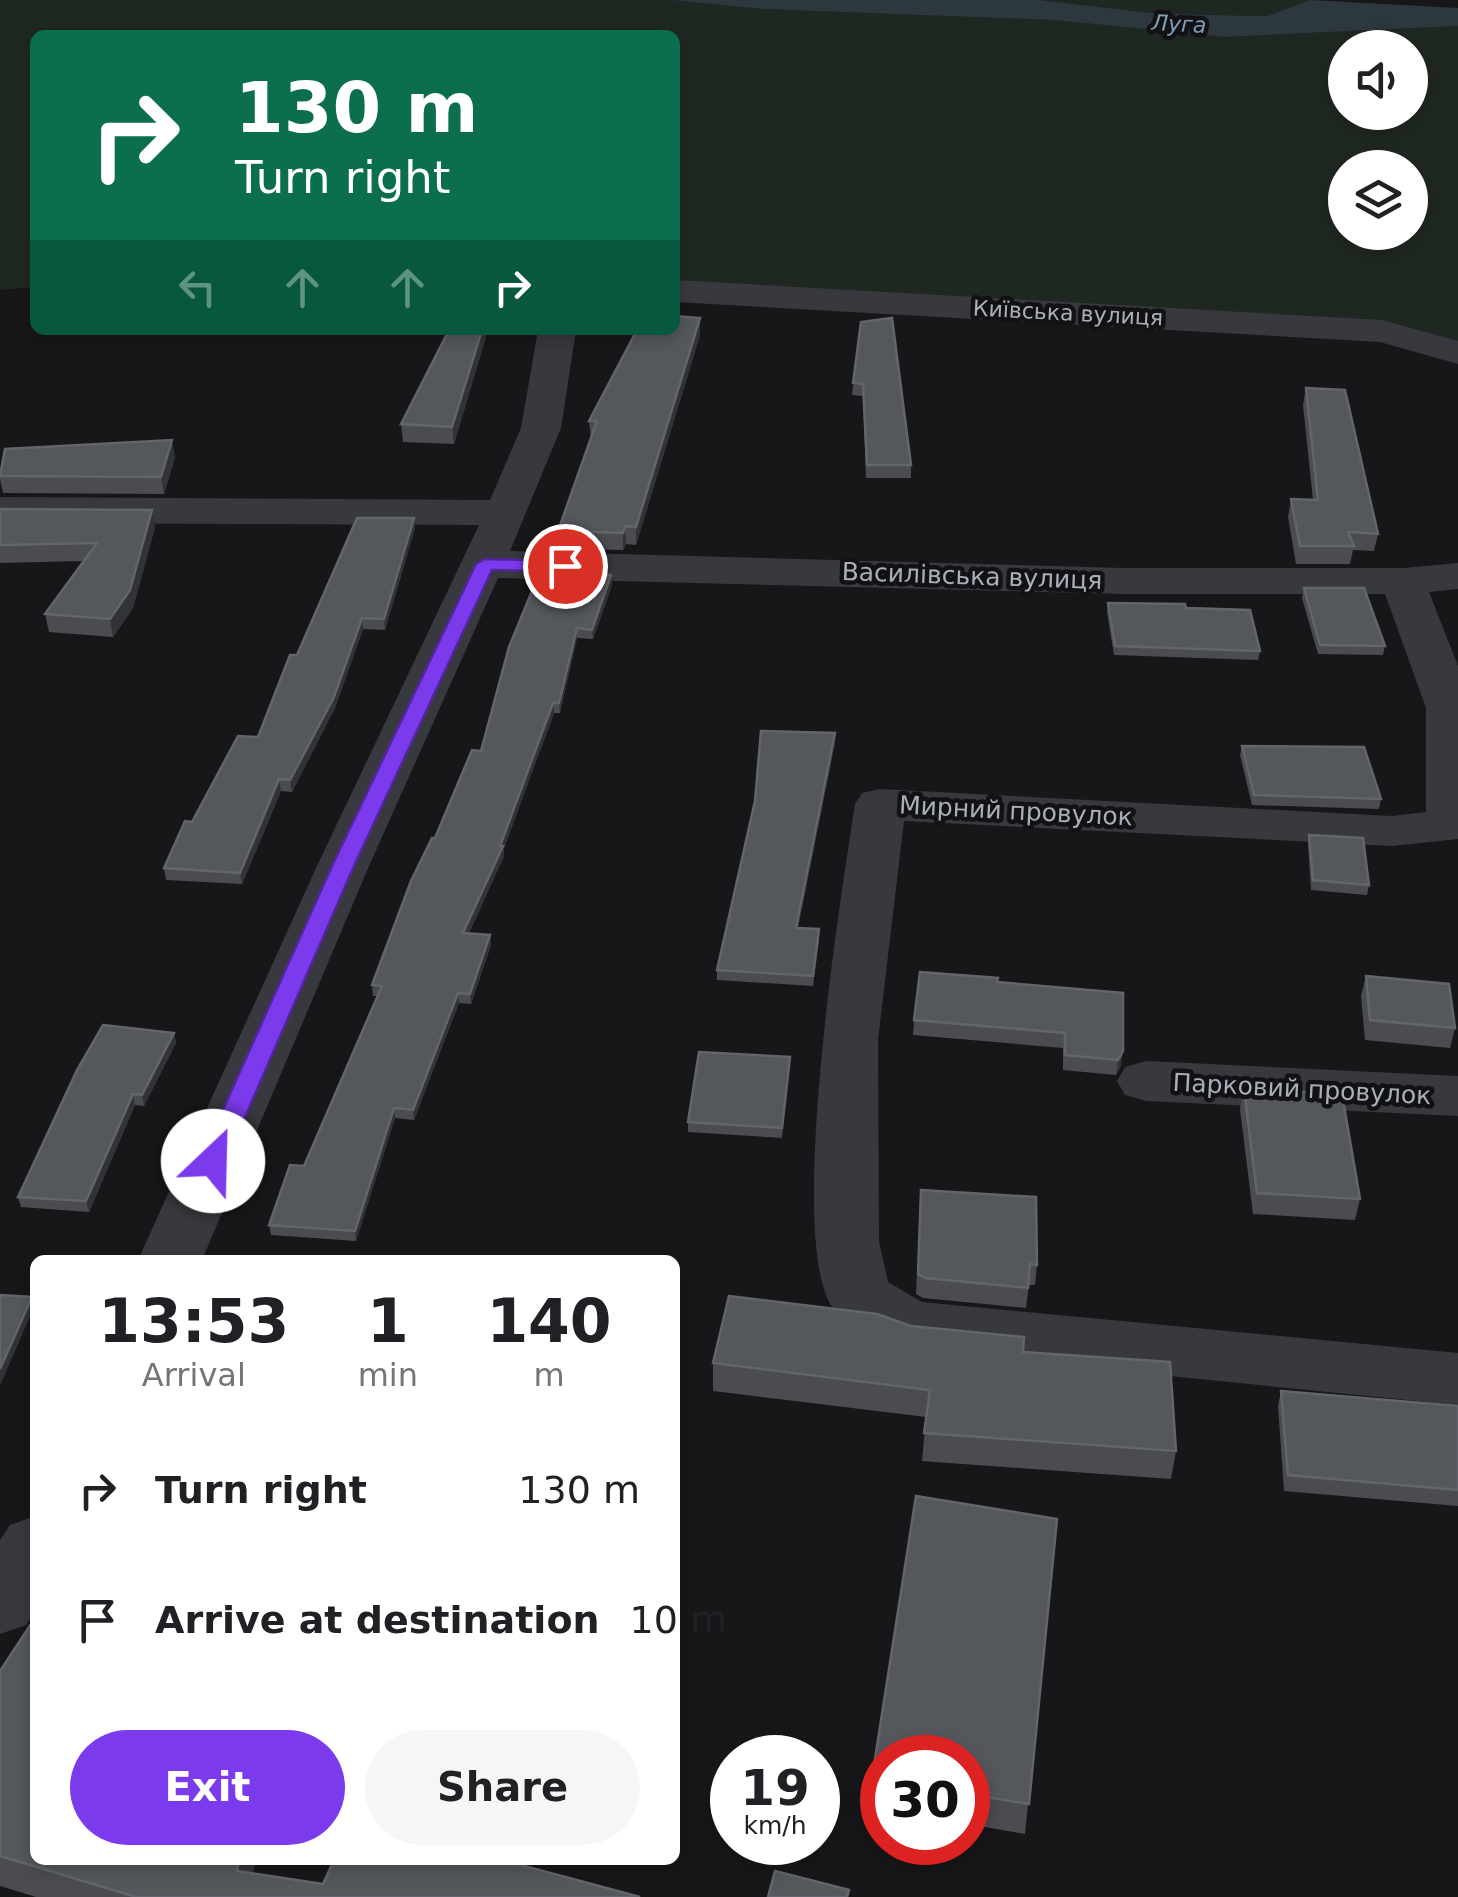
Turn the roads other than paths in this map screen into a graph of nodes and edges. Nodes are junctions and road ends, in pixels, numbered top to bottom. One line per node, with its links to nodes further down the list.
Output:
1 (680, 291): 3 (street, Київська вулиця)
2 (555, 335): 5 (street)
3 (1458, 353)
4 (0, 510): 5 (street)
5 (506, 513): 6 (street)
6 (485, 564): 8 (street, Василівська вулиця); 11 (street)
7 (1458, 576): 8 (street, Василівська вулиця)
8 (1404, 581): 12 (street, Мирний провулок)
9 (1146, 1081): 10 (street, Парковий провулок)
10 (1458, 1096)
11 (172, 1255)
12 (1458, 1379)
13 (30, 1554): 14 (street)
14 (0, 1602)

